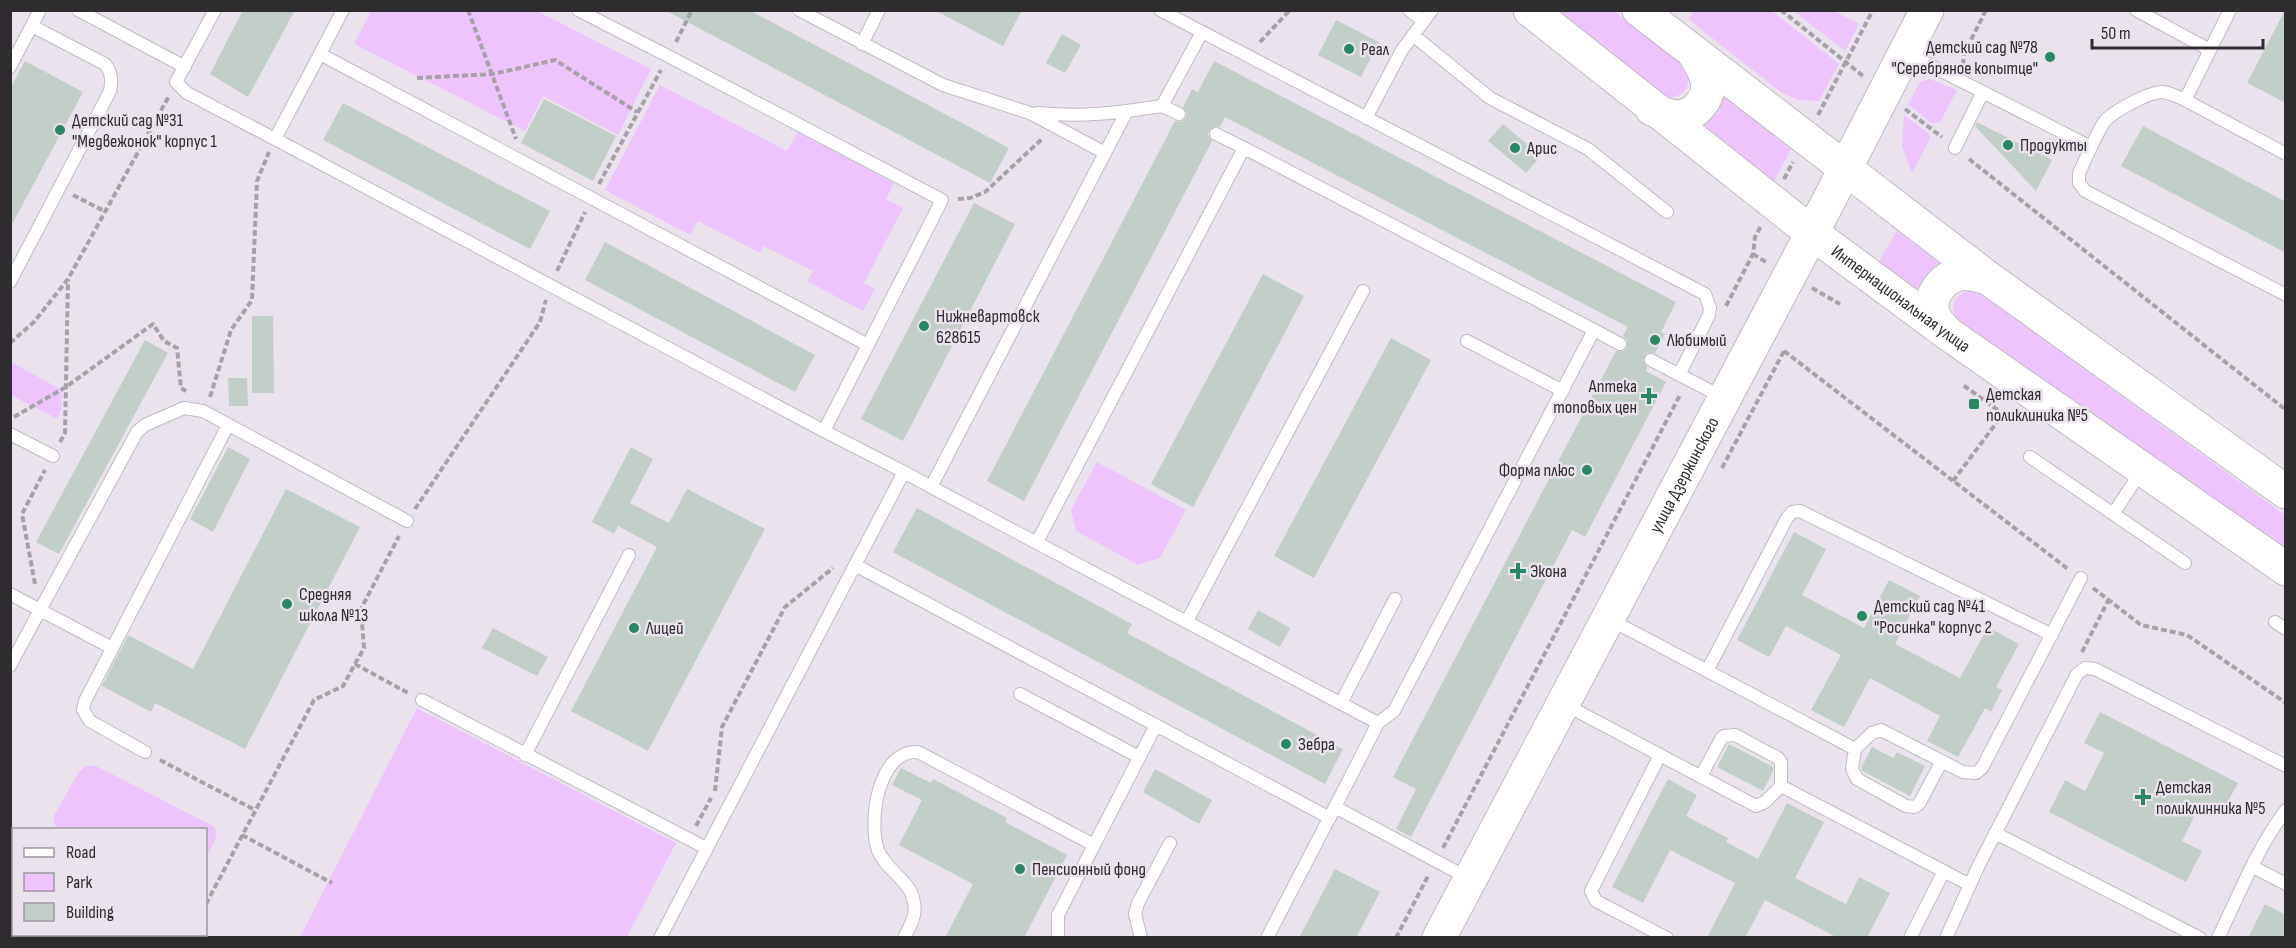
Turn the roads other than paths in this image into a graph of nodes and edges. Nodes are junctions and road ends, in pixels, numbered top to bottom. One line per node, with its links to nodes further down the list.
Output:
1 (40, 10): 17 (lane)
2 (78, 10): 26 (lane)
3 (215, 10): 26 (lane)
4 (343, 10): 23 (lane)
5 (578, 10): 53 (lane)
6 (799, 10): 20 (lane)
7 (879, 10): 20 (lane)
8 (1160, 10): 18 (lane)
9 (1409, 10): 16 (lane)
10 (1432, 10): 16 (lane)
11 (1530, 10): 30 (main road, Интернациональная улица)
12 (1639, 10): 24 (main road)
13 (1927, 10): 22 (main road, улица Дзержинского)
14 (2136, 10): 21 (lane)
15 (2230, 10): 21 (lane)
16 (1423, 21): 19 (lane)
17 (32, 26): 25 (lane); 46 (lane)
18 (1202, 32): 29 (lane); 34 (lane)
19 (1413, 35): 34 (lane); 43 (lane)
20 (862, 44): 32 (lane)
21 (2210, 50): 28 (lane)
22 (1905, 52): 27 (lane); 42 (main road, улица Дзержинского)
23 (320, 54): 36 (lane); 53 (lane)
24 (1695, 55): 30 (main road); 42 (main road)
25 (10, 67)
26 (185, 67): 36 (lane)
27 (1983, 92): 37 (lane); 39 (lane)
28 (2185, 100): 37 (lane); 41 (lane)
29 (1162, 106): 31 (lane); 33 (lane)
30 (1651, 108): 44 (main road, Интернациональная улица)
31 (1127, 111): 32 (lane); 40 (lane)
32 (1030, 113): 40 (lane)
33 (1179, 114)
34 (1366, 118): 55 (lane)
35 (1216, 134): 38 (lane)
36 (275, 139): 59 (lane)
37 (2091, 147): 48 (lane)
38 (1244, 148): 49 (lane); 69 (lane)
39 (1955, 148)
40 (1105, 153): 65 (lane)
41 (2286, 154)
42 (1845, 168): 44 (main road, улица Дзержинского); 45 (main road)
43 (1667, 212)
44 (1812, 233): 50 (main road, Интернациональная улица); 57 (main road, улица Дзержинского)
45 (1988, 278): 50 (main road); 66 (main road)
46 (10, 282)
47 (1364, 291): 79 (lane)
48 (2286, 295)
49 (1594, 330): 52 (lane); 56 (lane)
50 (1947, 333): 63 (main road, Интернациональная улица)
51 (1467, 340): 56 (lane)
52 (1620, 344)
53 (868, 345): 59 (lane)
54 (1651, 360): 55 (lane)
55 (1684, 377): 57 (lane)
56 (1563, 391): 88 (lane)
57 (1724, 398): 78 (main road, улица Дзержинского)
58 (228, 425): 68 (lane); 77 (lane); 81 (lane)
59 (824, 431): 64 (lane)
60 (10, 434): 61 (lane)
61 (53, 456)
62 (2030, 457): 67 (lane)
63 (2142, 469): 67 (lane); 73 (main road, Интернациональная улица)
64 (904, 472): 65 (lane); 72 (lane)
65 (931, 487): 69 (lane)
66 (2286, 492)
67 (2114, 514): 71 (lane)
68 (407, 521)
69 (1037, 542): 79 (lane)
70 (629, 555): 92 (lane)
71 (2185, 563)
72 (855, 565): 89 (lane); 104 (lane)
73 (2286, 568)
74 (2081, 578): 80 (lane)
75 (10, 594): 77 (lane)
76 (1395, 599): 86 (lane)
77 (40, 610): 81 (lane); 82 (lane)
78 (1608, 618): 83 (lane); 87 (main road, улица Дзержинского)
79 (1187, 621): 86 (lane)
80 (2052, 635): 83 (lane); 95 (lane)
81 (112, 648): 91 (lane)
82 (10, 666)
83 (1707, 671): 90 (lane)
84 (1020, 694): 94 (lane)
85 (422, 700): 92 (lane)
86 (1341, 703): 88 (lane)
87 (1563, 703): 93 (lane); 107 (main road, улица Дзержинского)
88 (1378, 723): 100 (lane)
89 (1156, 725): 94 (lane); 100 (lane)
90 (1855, 749): 95 (lane); 95 (lane)
91 (145, 752)
92 (525, 755): 104 (lane)
93 (1660, 755): 97 (lane); 116 (lane)
94 (1139, 757): 103 (lane)
95 (1942, 761)
96 (2286, 766): 101 (lane)
97 (1701, 776): 98 (lane); 98 (lane)
98 (1781, 786): 106 (lane)
99 (2286, 810): 105 (lane)
100 (1332, 812): 107 (lane); 115 (lane)
101 (1995, 833): 108 (lane); 119 (lane)
102 (1170, 843): 114 (lane)
103 (1094, 844): 112 (lane); 113 (lane)
104 (706, 848): 111 (lane)
105 (2253, 867): 109 (lane); 120 (lane)
106 (1944, 871): 108 (lane); 117 (lane)
107 (1470, 878): 110 (main road, улица Дзержинского)
108 (1970, 885): 118 (lane)
109 (2286, 885)
110 (1442, 936)
111 (660, 938)
112 (904, 938)
113 (1058, 938)
114 (1141, 938)
115 (1267, 938)
116 (1667, 938)
117 (1910, 938)
118 (1946, 938)
119 (2200, 938)
120 (2218, 938)

